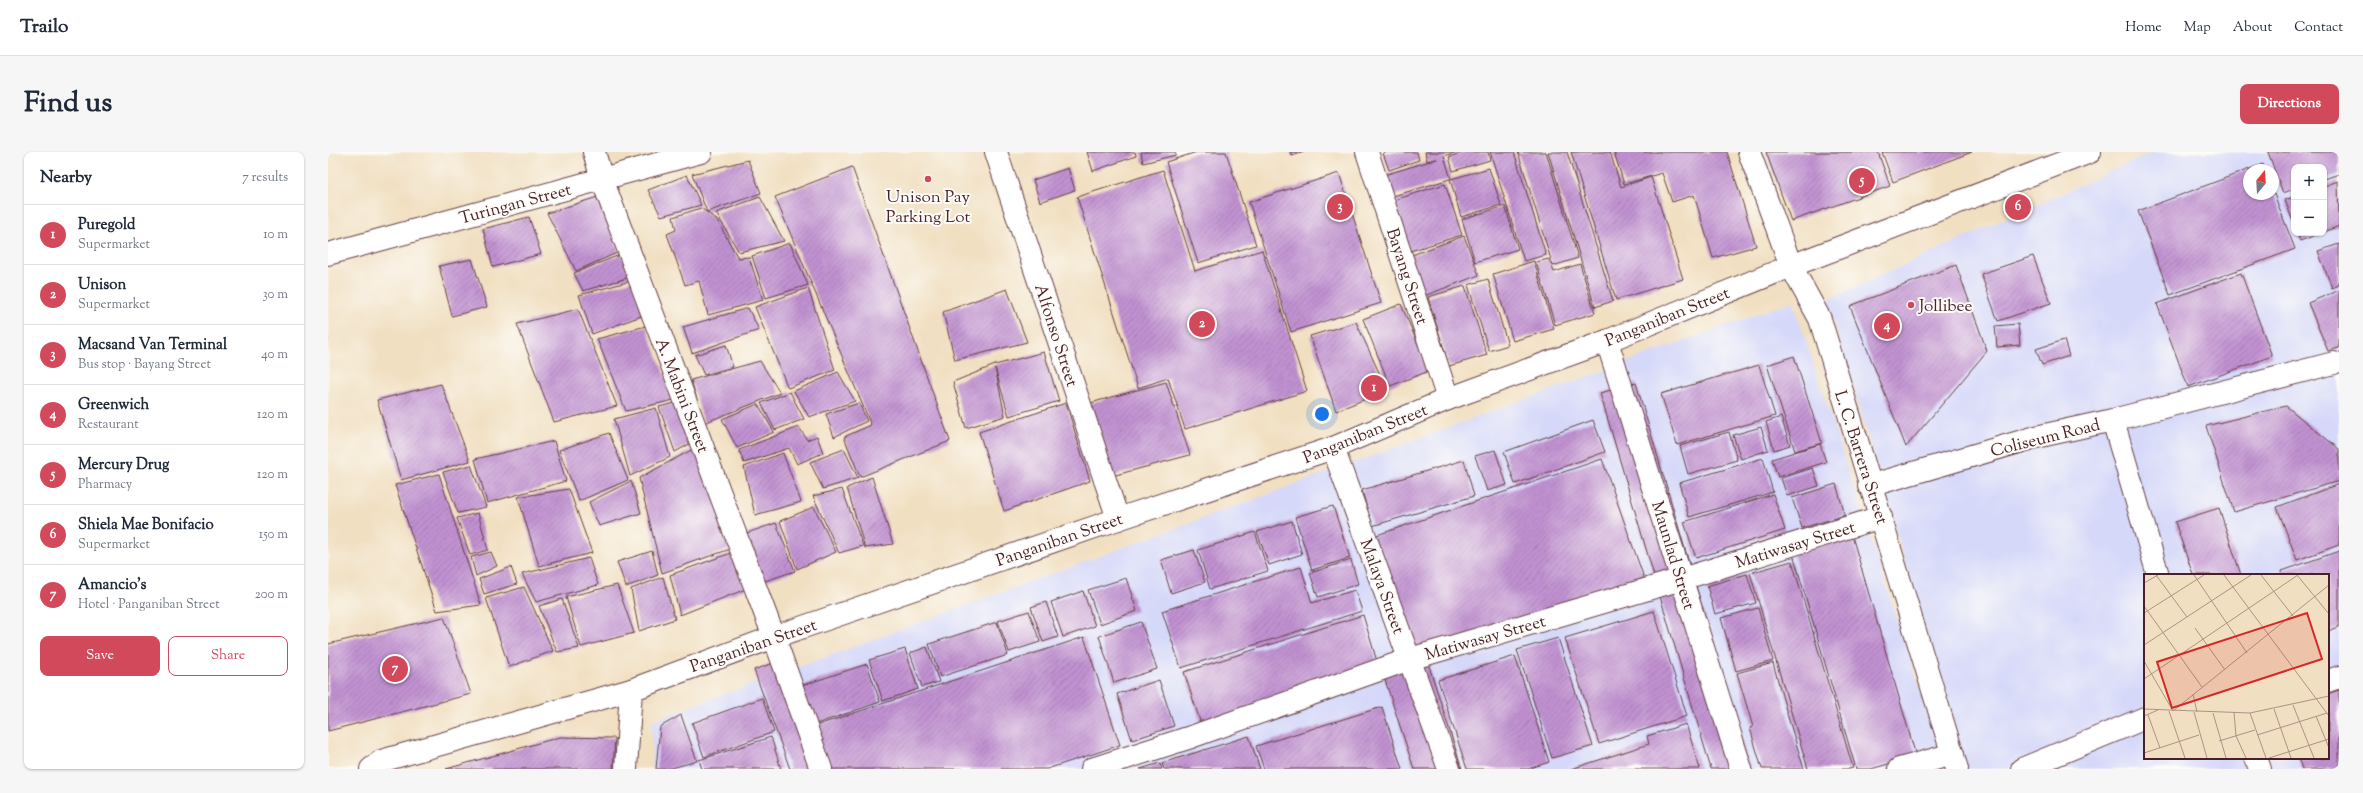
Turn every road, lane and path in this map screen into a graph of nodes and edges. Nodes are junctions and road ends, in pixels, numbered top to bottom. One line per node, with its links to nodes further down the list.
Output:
1 (594, 152): 7 (street, A. Mabini Street)
2 (701, 152): 7 (street, Turingan Street)
3 (996, 152): 17 (street, Alfonso Street)
4 (1367, 152): 12 (street, Bayang Street)
5 (1750, 152): 9 (street, L. C. Barrera Street)
6 (2090, 152): 9 (street, Panganiban Street)
7 (602, 179): 8 (street, Turingan Street); 20 (street, A. Mabini Street)
8 (328, 254)
9 (1791, 266): 10 (street, Panganiban Street); 15 (street, L. C. Barrera Street)
10 (1607, 341): 12 (street, Panganiban Street); 19 (street, Maunlad Street)
11 (2337, 368): 13 (street)
12 (1448, 399): 14 (street, Panganiban Street)
13 (2113, 420): 15 (street, Coliseum Road); 18 (street, Coliseum Road)
14 (1333, 448): 17 (street, Panganiban Street); 21 (street, Malaya Street)
15 (1869, 486): 16 (street, L. C. Barrera Street)
16 (1881, 517): 19 (street, Matiwasay Street); 27 (street, L. C. Barrera Street)
17 (1118, 519): 20 (street, Panganiban Street)
18 (2158, 574)
19 (1682, 579): 21 (street, Matiwasay Street); 33 (street, Maunlad Street)
20 (774, 637): 24 (street, Panganiban Street); 30 (street)
21 (1410, 659): 31 (street, Matiwasay Street); 32 (street, Malaya Street)
22 (2339, 677): 23 (street)
23 (2329, 681)
24 (631, 690): 28 (street, Panganiban Street); 29 (street)
25 (2144, 718): 35 (street)
26 (2256, 759): 36 (street)
27 (1955, 761): 34 (street)
28 (371, 769)
29 (626, 769)
30 (821, 769)
31 (1092, 769)
32 (1449, 769)
33 (1741, 769)
34 (1899, 769)
35 (2022, 769)
36 (2260, 769)

